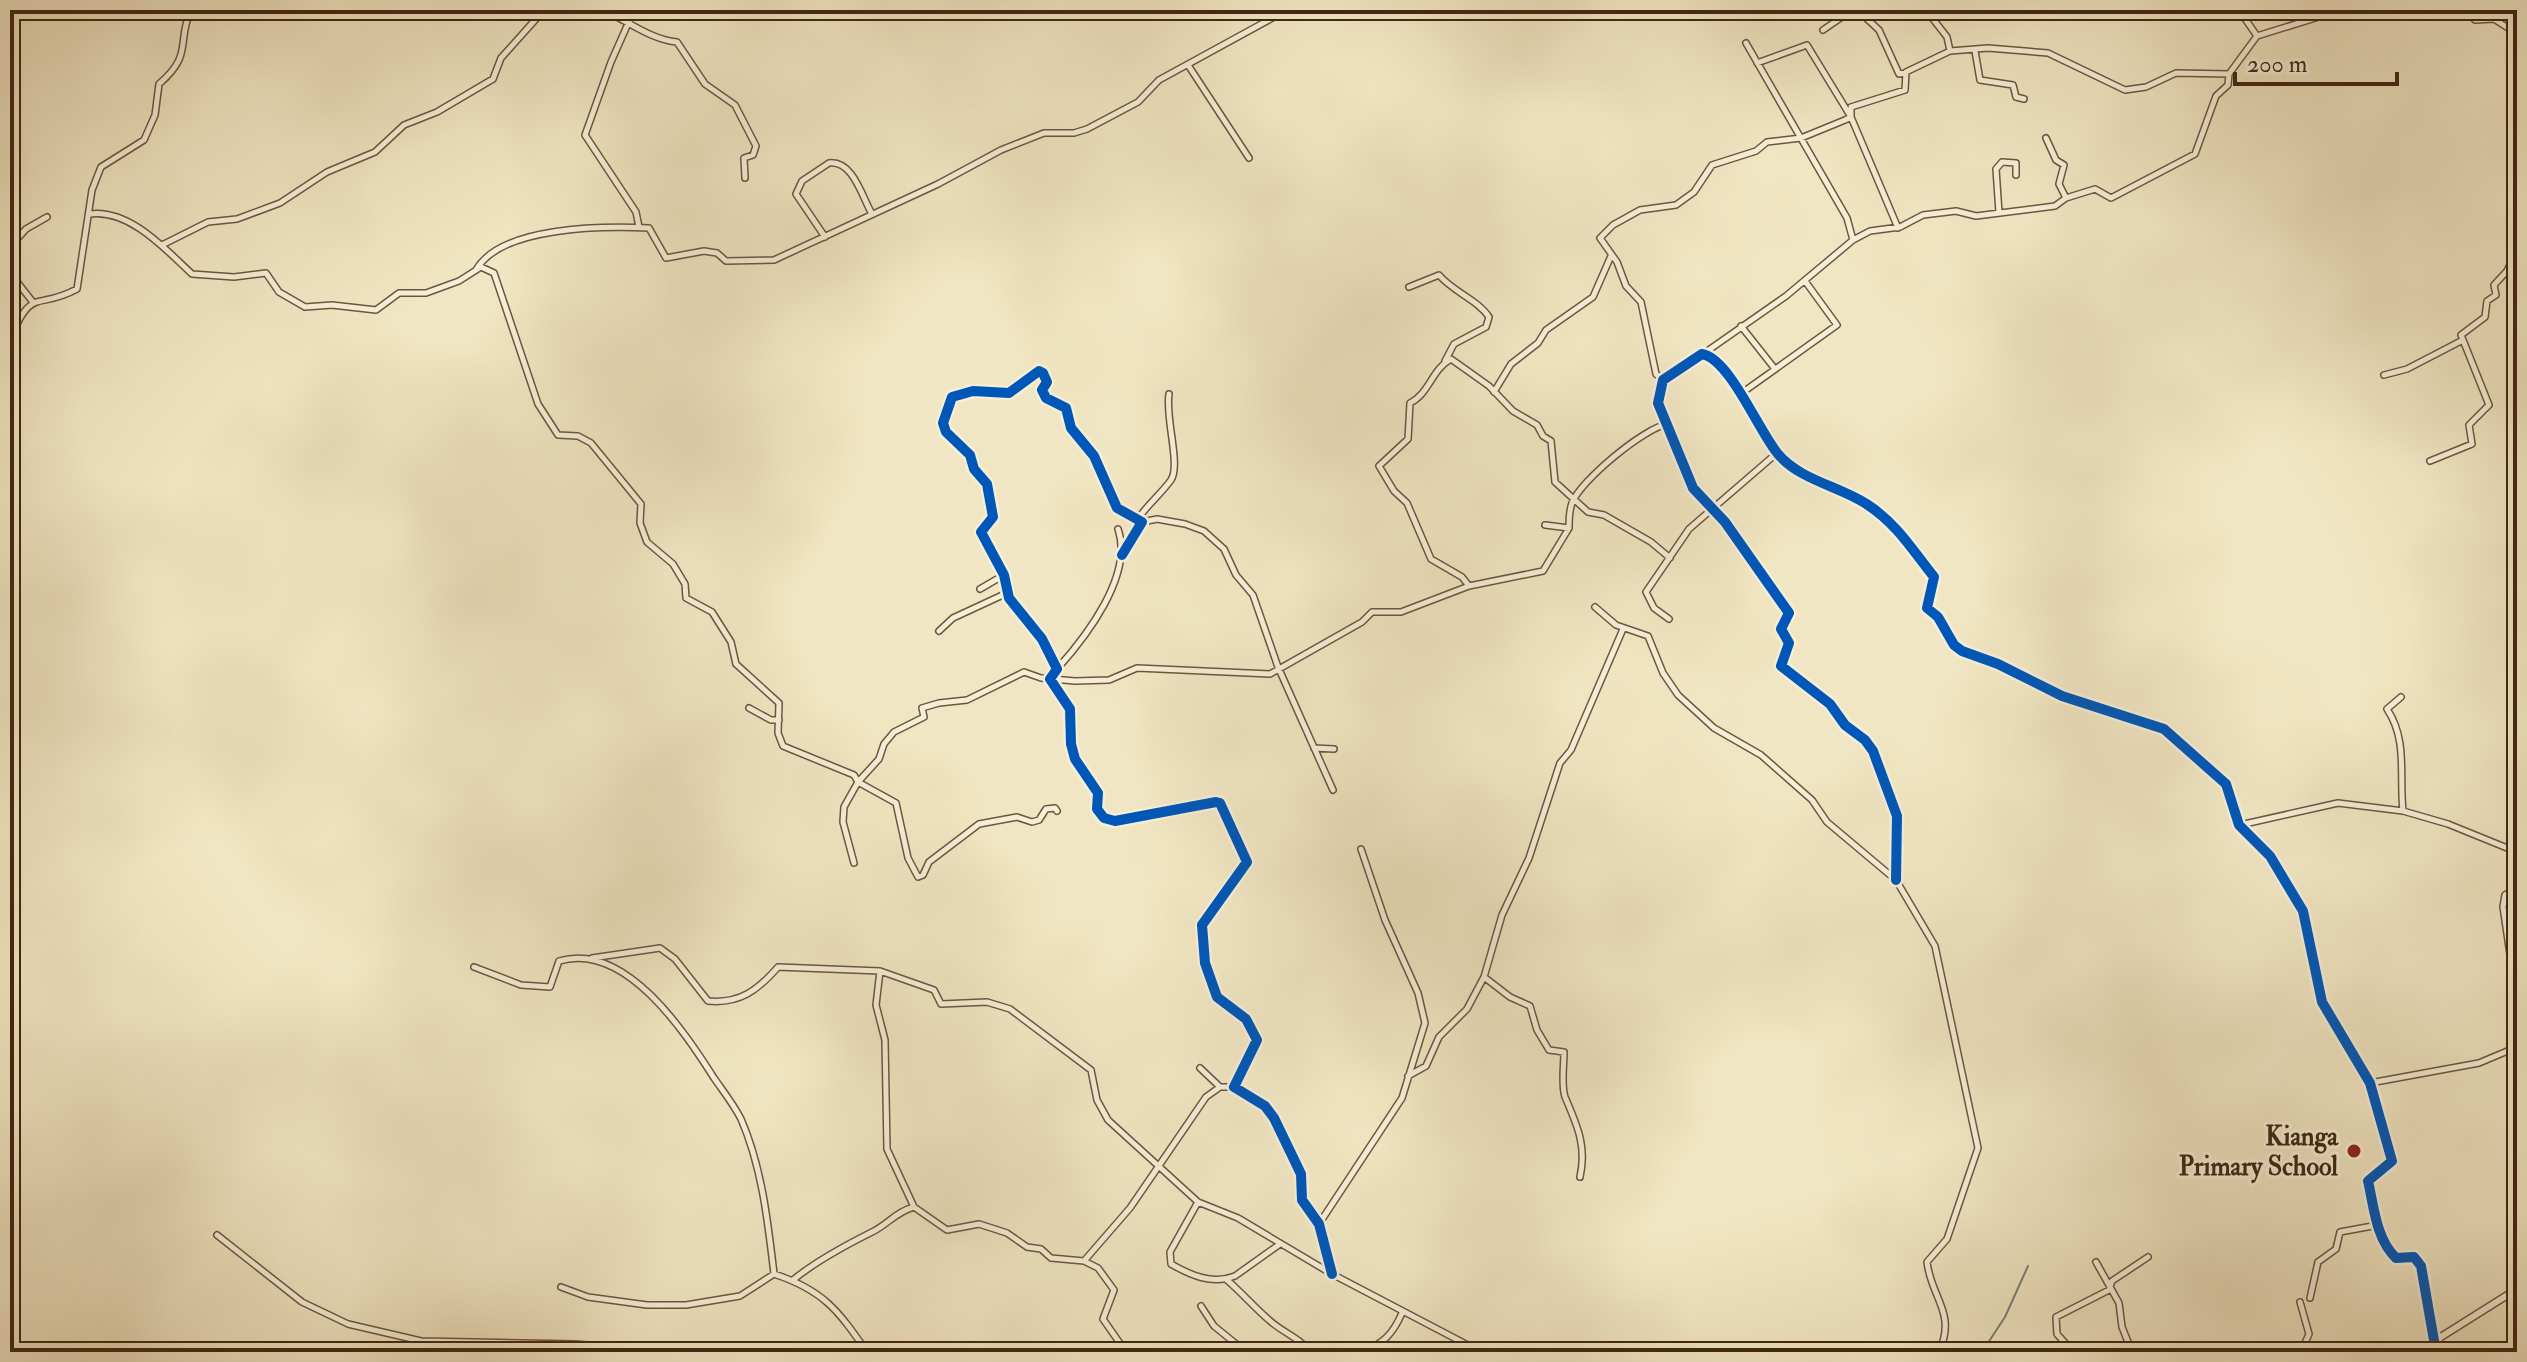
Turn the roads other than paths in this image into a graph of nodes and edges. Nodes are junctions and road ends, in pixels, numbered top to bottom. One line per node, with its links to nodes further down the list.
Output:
1 (191, 10): 30 (street)
2 (544, 10): 37 (street)
3 (602, 10): 11 (street)
4 (634, 10): 11 (street)
5 (1287, 10): 18 (street)
6 (1926, 10): 15 (street)
7 (2239, 10): 13 (street)
8 (2341, 10): 13 (street)
9 (2466, 10): 10 (street)
10 (2517, 11)
11 (631, 21): 27 (street); 33 (street)
12 (1823, 30): 19 (street)
13 (2257, 36): 20 (street)
14 (1746, 43): 17 (street)
15 (1950, 51): 16 (street); 19 (street)
16 (1975, 51): 20 (street); 21 (street)
17 (1757, 63): 22 (street); 23 (street)
18 (1188, 65): 25 (street); 31 (street)
19 (1906, 73): 22 (street)
20 (2229, 74): 28 (street)
21 (2024, 99)
22 (1851, 117): 23 (street); 34 (street)
23 (1801, 138): 36 (street); 40 (street)
24 (2046, 138): 28 (street)
25 (1249, 158)
26 (2016, 175): 29 (street)
27 (745, 178)
28 (2066, 198): 29 (street)
29 (1999, 213): 34 (street)
30 (90, 214): 37 (street); 44 (street)
31 (872, 215): 35 (street); 35 (street)
32 (47, 217): 38 (street)
33 (639, 227): 35 (street); 41 (street)
34 (1898, 228): 36 (street)
35 (825, 237)
36 (1853, 240): 42 (street)
37 (162, 245): 41 (street)
38 (10, 248): 44 (street)
39 (2517, 250): 47 (street)
40 (1611, 256): 52 (street); 53 (street)
41 (475, 270): 80 (street)
42 (1805, 281): 45 (street); 50 (street)
43 (1409, 287): 49 (street)
44 (32, 301): 46 (street)
45 (1741, 326): 48 (street); 50 (street)
46 (10, 339)
47 (2461, 341): 51 (street); 58 (street)
48 (1702, 354): 52 (street); 55 (street)
49 (1444, 362): 53 (street); 68 (street)
50 (1775, 369): 55 (street)
51 (2384, 375)
52 (1663, 380): 56 (street)
53 (1494, 392): 59 (street)
54 (1169, 394): 61 (street)
55 (1739, 395): 57 (street)
56 (1668, 424): 59 (street); 60 (street)
57 (1777, 453): 60 (street); 87 (street)
58 (2430, 461)
59 (1574, 500): 63 (street); 66 (street)
60 (1712, 510): 66 (street); 91 (street)
61 (1140, 520): 65 (street); 67 (street); 75 (street)
62 (1545, 525): 63 (street)
63 (1569, 528): 68 (street)
64 (1118, 529): 65 (street)
65 (1122, 555): 76 (street)
66 (1670, 558): 72 (street)
67 (1004, 575): 69 (street); 70 (street)
68 (1469, 586): 75 (street)
69 (980, 589)
70 (1007, 593): 74 (street); 76 (street)
71 (1595, 607): 73 (street)
72 (1669, 619)
73 (1623, 629): 91 (street); 96 (street)
74 (939, 631)
75 (1278, 667): 77 (street); 81 (street)
76 (1057, 669): 77 (street)
77 (1050, 679): 83 (street); 103 (street)
78 (2401, 697): 86 (street)
79 (749, 708): 80 (street)
80 (779, 720): 83 (street)
81 (1314, 748): 82 (street); 84 (street)
82 (1334, 749)
83 (858, 782): 85 (street); 90 (street)
84 (1333, 790)
85 (1057, 811)
86 (2403, 811): 87 (street); 89 (street)
87 (2239, 825): 101 (street)
88 (1361, 849): 100 (street)
89 (2517, 852)
90 (854, 863)
91 (1896, 880): 134 (street)
92 (2517, 888): 97 (street)
93 (592, 958): 94 (street); 95 (street); 115 (street)
94 (474, 967)
95 (880, 971): 104 (street); 107 (street)
96 (1484, 977): 100 (street); 105 (street)
97 (2517, 1001)
98 (2517, 1047): 101 (street)
99 (1200, 1068): 102 (street)
100 (1408, 1076): 108 (street)
101 (2370, 1083): 109 (street)
102 (1220, 1087): 103 (street); 104 (street)
103 (1234, 1087): 108 (street)
104 (1158, 1168): 106 (street); 113 (street)
105 (1580, 1177)
106 (1198, 1202): 111 (street); 117 (street)
107 (914, 1207): 113 (street); 118 (street)
108 (1319, 1224): 116 (street)
109 (2378, 1225): 122 (street); 126 (street)
110 (217, 1235): 127 (street)
111 (1280, 1244): 116 (street); 117 (street)
112 (2148, 1257): 121 (street)
113 (1084, 1261): 129 (street)
114 (2096, 1262): 121 (street)
115 (774, 1274): 118 (street); 119 (street)
116 (1332, 1274): 125 (street)
117 (1227, 1279): 131 (street)
118 (793, 1280): 128 (street)
119 (561, 1287)
120 (2517, 1289): 126 (street)
121 (2109, 1290): 135 (street); 136 (street)
122 (2310, 1298)
123 (2300, 1302): 137 (street)
124 (1201, 1306): 130 (street)
125 (1402, 1313): 132 (street); 133 (street)
126 (2432, 1342): 138 (street); 139 (street)
127 (677, 1352)
128 (867, 1352)
129 (1126, 1352)
130 (1246, 1352)
131 (1310, 1352)
132 (1362, 1352)
133 (1481, 1352)
134 (1939, 1352)
135 (2066, 1352)
136 (2132, 1352)
137 (2301, 1352)
138 (2417, 1352)
139 (2436, 1352)

